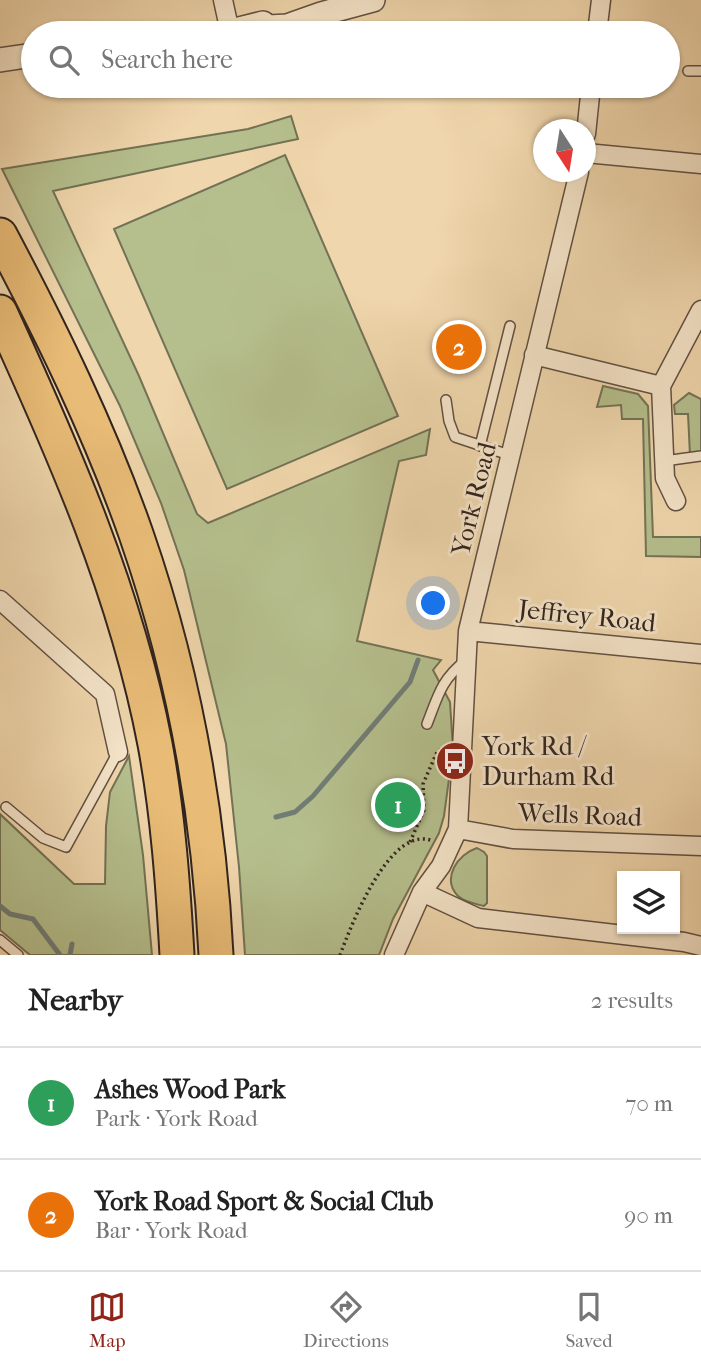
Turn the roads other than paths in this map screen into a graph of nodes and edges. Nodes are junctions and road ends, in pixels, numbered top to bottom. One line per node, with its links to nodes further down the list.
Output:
1 (223, 0): 4 (street)
2 (373, 0): 5 (street)
3 (601, 0): 6 (street)
4 (230, 21)
5 (301, 21)
6 (598, 21)
7 (21, 57): 8 (street)
8 (0, 60)
9 (21, 70): 12 (street)
10 (688, 71): 11 (lane)
11 (701, 71)
12 (0, 73)
13 (590, 98): 14 (street)
14 (588, 119)
15 (596, 154): 16 (street)
16 (701, 164)
17 (577, 182): 22 (street, York Road)
18 (0, 235): 44 (highway)
19 (701, 310): 23 (street)
20 (0, 312): 43 (highway)
21 (510, 326): 25 (lane)
22 (534, 355): 23 (street); 26 (street, York Road)
23 (661, 386): 28 (street)
24 (446, 400): 25 (lane)
25 (480, 446): 26 (lane)
26 (512, 456): 31 (street, York Road)
27 (701, 456): 28 (lane)
28 (664, 461): 29 (street)
29 (676, 501)
30 (0, 600): 35 (street)
31 (468, 631): 32 (street, Jeffrey Road); 33 (street, York Road)
32 (701, 654)
33 (467, 660): 34 (lane); 37 (street, York Road)
34 (427, 724)
35 (118, 752): 36 (lane)
36 (6, 807)
37 (458, 829): 38 (street, Wells Road); 39 (street, York Road)
38 (701, 846)
39 (422, 892): 41 (street); 45 (street, York Road)
40 (0, 940): 42 (lane)
41 (701, 946)
42 (18, 955)
43 (177, 955)
44 (216, 955)
45 (394, 955)

